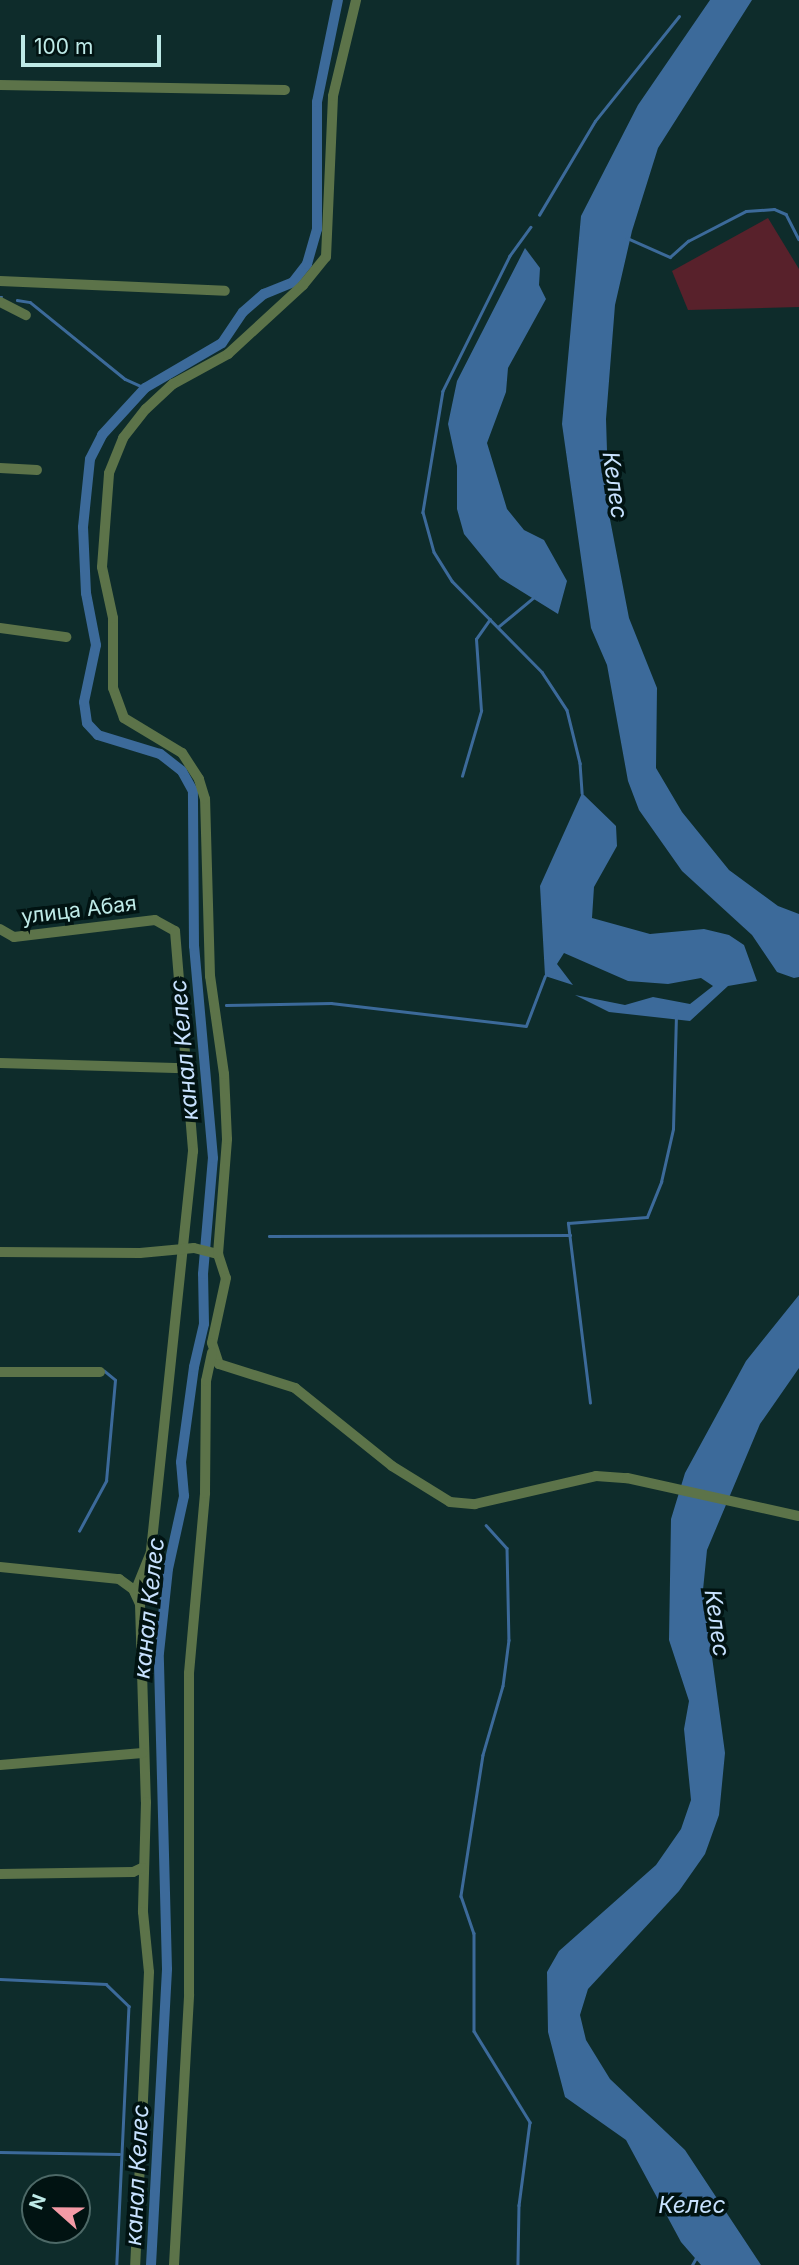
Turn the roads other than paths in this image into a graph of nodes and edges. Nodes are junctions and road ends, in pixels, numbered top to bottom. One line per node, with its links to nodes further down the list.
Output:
1 (356, 0): 16 (street)
2 (0, 85): 3 (street)
3 (285, 90)
4 (5, 282): 5 (street); 6 (street)
5 (225, 291)
6 (4, 303): 7 (street)
7 (26, 315)
8 (0, 468): 9 (street)
9 (37, 470)
10 (0, 628): 11 (street)
11 (66, 636)
12 (0, 929): 14 (street, улица Абая)
13 (0, 1063): 14 (street)
14 (184, 1068): 15 (street)
15 (188, 1249): 16 (street); 17 (street); 23 (street)
16 (214, 1251): 18 (street)
17 (0, 1252)
18 (212, 1353): 21 (street); 29 (street)
19 (0, 1371): 20 (street)
20 (100, 1372)
21 (799, 1516)
22 (0, 1567): 23 (street)
23 (135, 1592): 24 (street)
24 (142, 1753): 25 (street); 26 (street)
25 (0, 1765)
26 (142, 1868): 27 (street); 28 (street)
27 (0, 1874)
28 (135, 2265)
29 (174, 2265)

